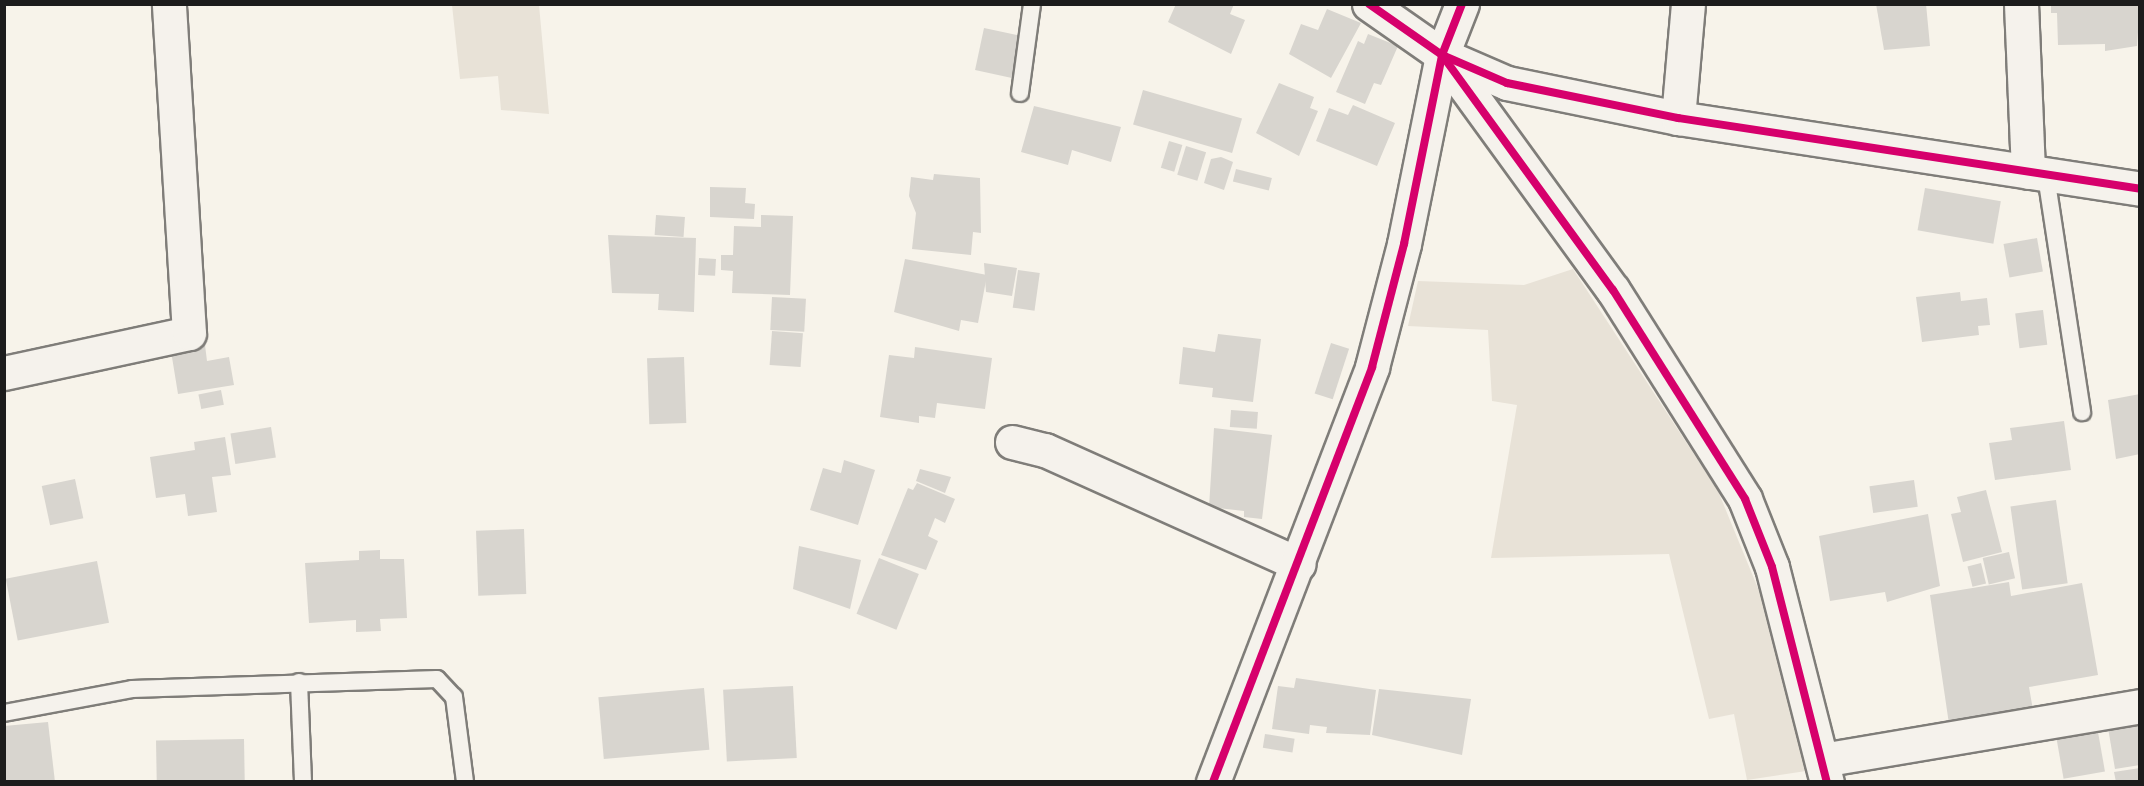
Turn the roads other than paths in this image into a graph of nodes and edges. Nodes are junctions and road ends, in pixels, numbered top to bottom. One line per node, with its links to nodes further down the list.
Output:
1 (169, 4): 12 (street)
2 (1032, 4): 8 (lane)
3 (1369, 4): 7 (street)
4 (1462, 4): 7 (street)
5 (1688, 4): 9 (street)
6 (2021, 4): 10 (street)
7 (1442, 56): 9 (street); 15 (street); 19 (street)
8 (1020, 93)
9 (1678, 118): 10 (street)
10 (2037, 174): 11 (street); 13 (lane)
11 (2139, 189)
12 (4, 373)
13 (2082, 412)
14 (1012, 442): 15 (street)
15 (1299, 564): 22 (street)
16 (299, 682): 18 (lane); 20 (lane); 21 (lane)
17 (2139, 706): 19 (street)
18 (4, 713)
19 (1825, 771)
20 (303, 782)
21 (465, 782)
22 (1213, 782)

